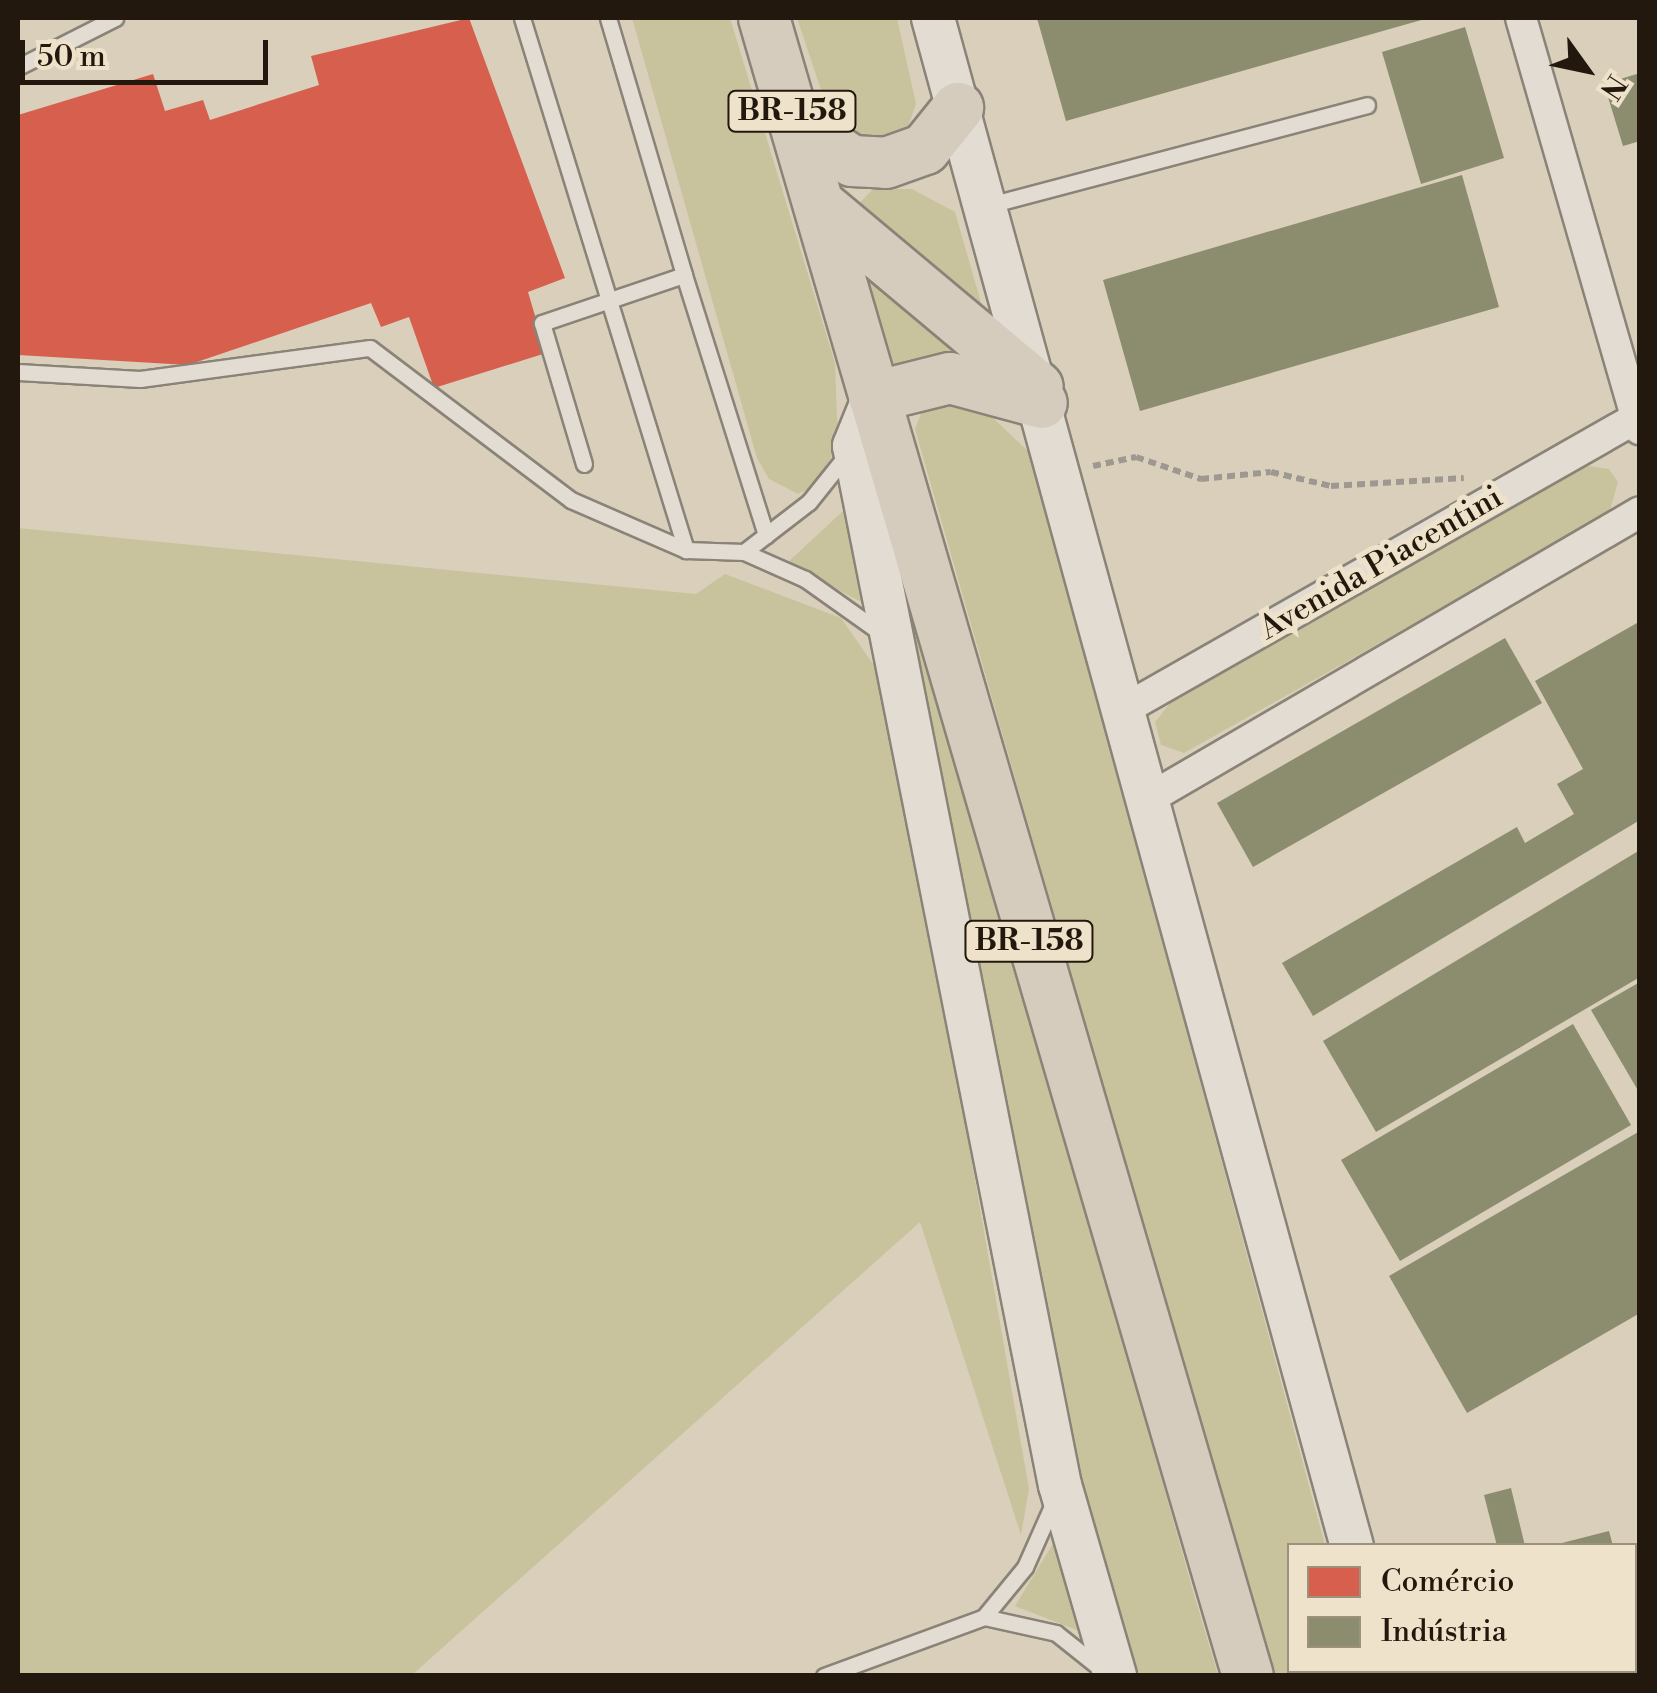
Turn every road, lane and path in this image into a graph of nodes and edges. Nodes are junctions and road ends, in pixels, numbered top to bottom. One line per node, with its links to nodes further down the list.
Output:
1 (116, 18): 7 (lane)
2 (522, 18): 14 (lane)
3 (608, 18): 13 (lane)
4 (764, 18): 10 (highway, BR-158)
5 (934, 18): 9 (main road)
6 (1522, 18): 18 (street)
7 (18, 67)
8 (1367, 105): 12 (lane)
9 (958, 108): 10 (highway); 12 (main road)
10 (796, 124): 11 (highway, BR-158)
11 (818, 204): 16 (highway); 17 (highway, BR-158)
12 (987, 205): 16 (main road)
13 (684, 275): 14 (lane); 24 (lane)
14 (611, 298): 20 (lane); 25 (lane)
15 (18, 372): 25 (lane)
16 (1040, 395): 17 (highway); 28 (main road)
17 (874, 397): 19 (main road); 35 (highway, BR-158)
18 (1638, 421): 28 (street, Avenida Piacentini)
19 (854, 446): 24 (lane); 27 (main road)
20 (584, 464)
21 (1093, 466): 22 (path)
22 (1482, 470)
23 (1640, 512): 29 (street)
24 (766, 535): 26 (lane)
25 (686, 550): 26 (lane)
26 (744, 552): 27 (lane)
27 (891, 641): 30 (main road)
28 (1123, 710): 29 (main road)
29 (1143, 802): 31 (main road)
30 (1060, 1485): 32 (lane); 34 (main road)
31 (1351, 1543)
32 (984, 1617): 33 (lane); 34 (lane)
33 (824, 1676)
34 (1112, 1676)
35 (1248, 1676)

